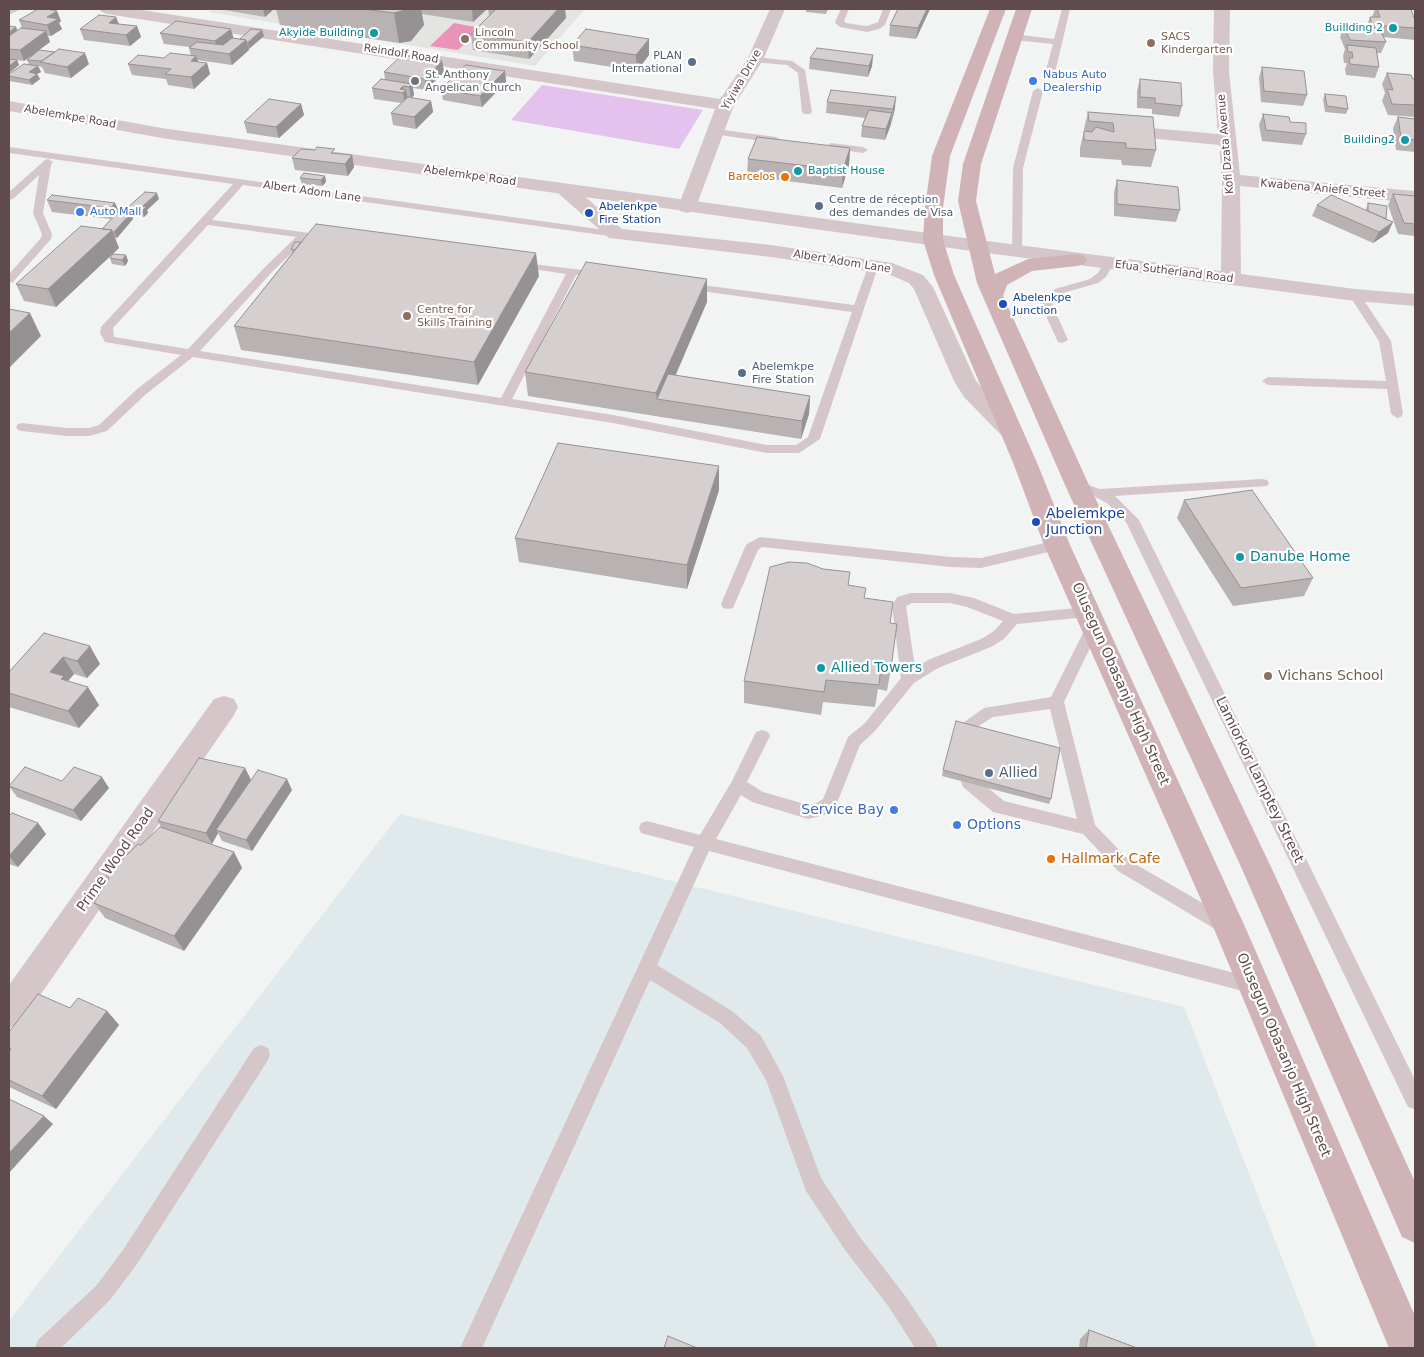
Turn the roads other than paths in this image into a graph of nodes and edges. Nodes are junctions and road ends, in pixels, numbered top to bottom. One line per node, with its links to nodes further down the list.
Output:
1 (17, 9): 11 (lane)
2 (107, 9): 12 (street, Reindolf Road)
3 (199, 9): 12 (street)
4 (777, 9): 15 (street, Yiyiwa Drive)
5 (845, 9): 6 (lane)
6 (887, 9)
7 (998, 9): 40 (main road, Olusegun Obasanjo High Street)
8 (1024, 9): 13 (main road)
9 (1066, 9): 14 (lane)
10 (1222, 9): 24 (street, Kofi Dzata Avenue)
11 (9, 14)
12 (185, 20): 18 (street, Reindolf Road)
13 (1014, 37): 14 (lane); 41 (main road)
14 (1057, 42): 16 (lane)
15 (755, 60): 18 (street, Yiyiwa Drive); 20 (lane)
16 (1049, 77)
17 (1038, 91): 42 (lane)
18 (726, 105): 22 (street, Yiyiwa Drive)
19 (9, 106): 32 (street, Abelemkpe Road)
20 (806, 112)
21 (1118, 130): 24 (street)
22 (716, 132): 23 (lane); 35 (street, Yiyiwa Drive)
23 (784, 140)
24 (1226, 140): 30 (street, Kofi Dzata Avenue)
25 (823, 145): 27 (lane)
26 (9, 150): 28 (lane, Albert Adom Lane)
27 (862, 150)
28 (54, 155): 29 (lane); 31 (lane, Albert Adom Lane)
29 (46, 164): 33 (lane); 50 (lane)
30 (1231, 180): 34 (street, Kwabena Aniefe Street); 49 (street, Kofi Dzata Avenue)
31 (240, 182): 36 (lane); 37 (lane, Albert Adom Lane)
32 (566, 190): 35 (street, Abelemkpe Road); 37 (street)
33 (9, 197)
34 (1415, 197)
35 (687, 207): 40 (street, Abelemkpe Road)
36 (205, 222): 38 (lane); 57 (lane)
37 (616, 234): 46 (street, Albert Adom Lane)
38 (304, 235): 39 (lane); 57 (lane)
39 (333, 239)
40 (933, 240): 41 (street, Efua Sutherland Road); 63 (main road, Olusegun Obasanjo High Street)
41 (979, 246): 42 (street, Efua Sutherland Road); 52 (main road)
42 (1018, 250): 43 (street, Efua Sutherland Road)
43 (1077, 260): 45 (street, Efua Sutherland Road); 52 (main road)
44 (506, 262): 47 (lane)
45 (1108, 264): 49 (street, Efua Sutherland Road); 56 (lane)
46 (873, 268): 55 (lane); 63 (street, Albert Adom Lane)
47 (573, 271): 48 (lane); 60 (lane)
48 (613, 276)
49 (1231, 279): 53 (street, Efua Sutherland Road)
50 (9, 280)
51 (672, 284): 55 (lane)
52 (992, 295): 65 (main road)
53 (1355, 295): 54 (street, Efua Sutherland Road); 59 (lane)
54 (1415, 300)
55 (858, 309): 60 (lane)
56 (1062, 340)
57 (191, 353): 60 (lane); 62 (lane)
58 (1268, 381): 59 (lane)
59 (1393, 385): 61 (lane)
60 (505, 402)
61 (1397, 414)
62 (22, 427)
63 (1011, 432): 66 (main road, Olusegun Obasanjo High Street)
64 (1262, 483): 65 (lane)
65 (1088, 489): 85 (lane, Lamiorkor Lamptey Street); 86 (main road)
66 (1057, 545): 67 (lane); 69 (main road, Olusegun Obasanjo High Street)
67 (728, 604)
68 (1013, 618): 69 (lane); 70 (lane); 70 (lane)
69 (1091, 619): 71 (lane); 80 (main road, Olusegun Obasanjo High Street)
70 (909, 678): 76 (lane)
71 (1056, 702): 73 (lane); 78 (lane)
72 (224, 707): 83 (street, Prime Wood Road)
73 (965, 730)
74 (762, 736): 76 (lane)
75 (968, 782): 78 (lane)
76 (738, 785): 79 (lane)
77 (647, 828): 79 (lane)
78 (1088, 828): 80 (lane)
79 (705, 842): 81 (lane); 82 (lane)
80 (1230, 929): 82 (main road, Olusegun Obasanjo High Street)
81 (647, 968): 88 (lane); 89 (lane)
82 (1254, 986): 90 (main road, Olusegun Obasanjo High Street)
83 (9, 1012)
84 (261, 1054): 87 (lane)
85 (1415, 1100)
86 (1415, 1224)
87 (46, 1348)
88 (471, 1348)
89 (927, 1348)
90 (1409, 1348)

